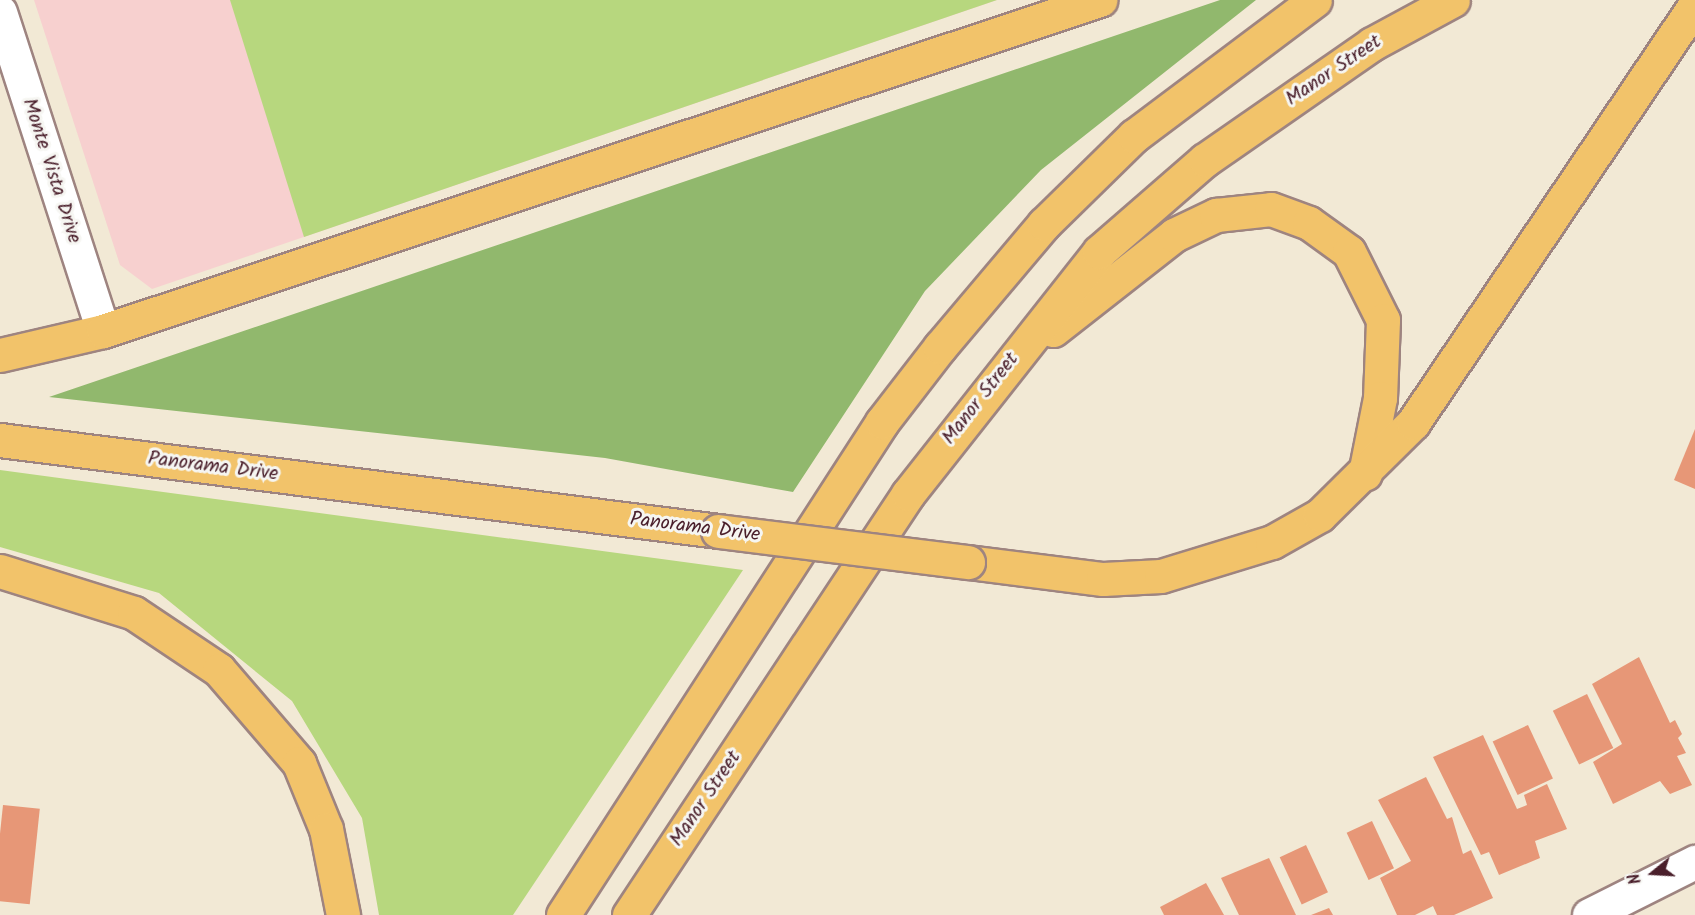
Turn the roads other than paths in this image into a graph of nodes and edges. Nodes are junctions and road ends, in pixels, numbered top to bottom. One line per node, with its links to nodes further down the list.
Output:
1 (1100, 0): 6 (main road)
2 (1315, 0): 14 (main road)
3 (1453, 0): 8 (main road, Manor Street)
4 (1695, 5): 10 (main road, Panorama Drive)
5 (1, 20): 6 (street, Monte Vista Drive)
6 (103, 331): 7 (main road)
7 (0, 355)
8 (1003, 371): 10 (main road); 15 (main road, Manor Street)
9 (0, 440): 10 (main road, Panorama Drive, bridge)
10 (1365, 476)
11 (0, 571): 13 (main road)
12 (1695, 862): 16 (street)
13 (343, 915)
14 (563, 915)
15 (629, 915)
16 (1589, 915)

